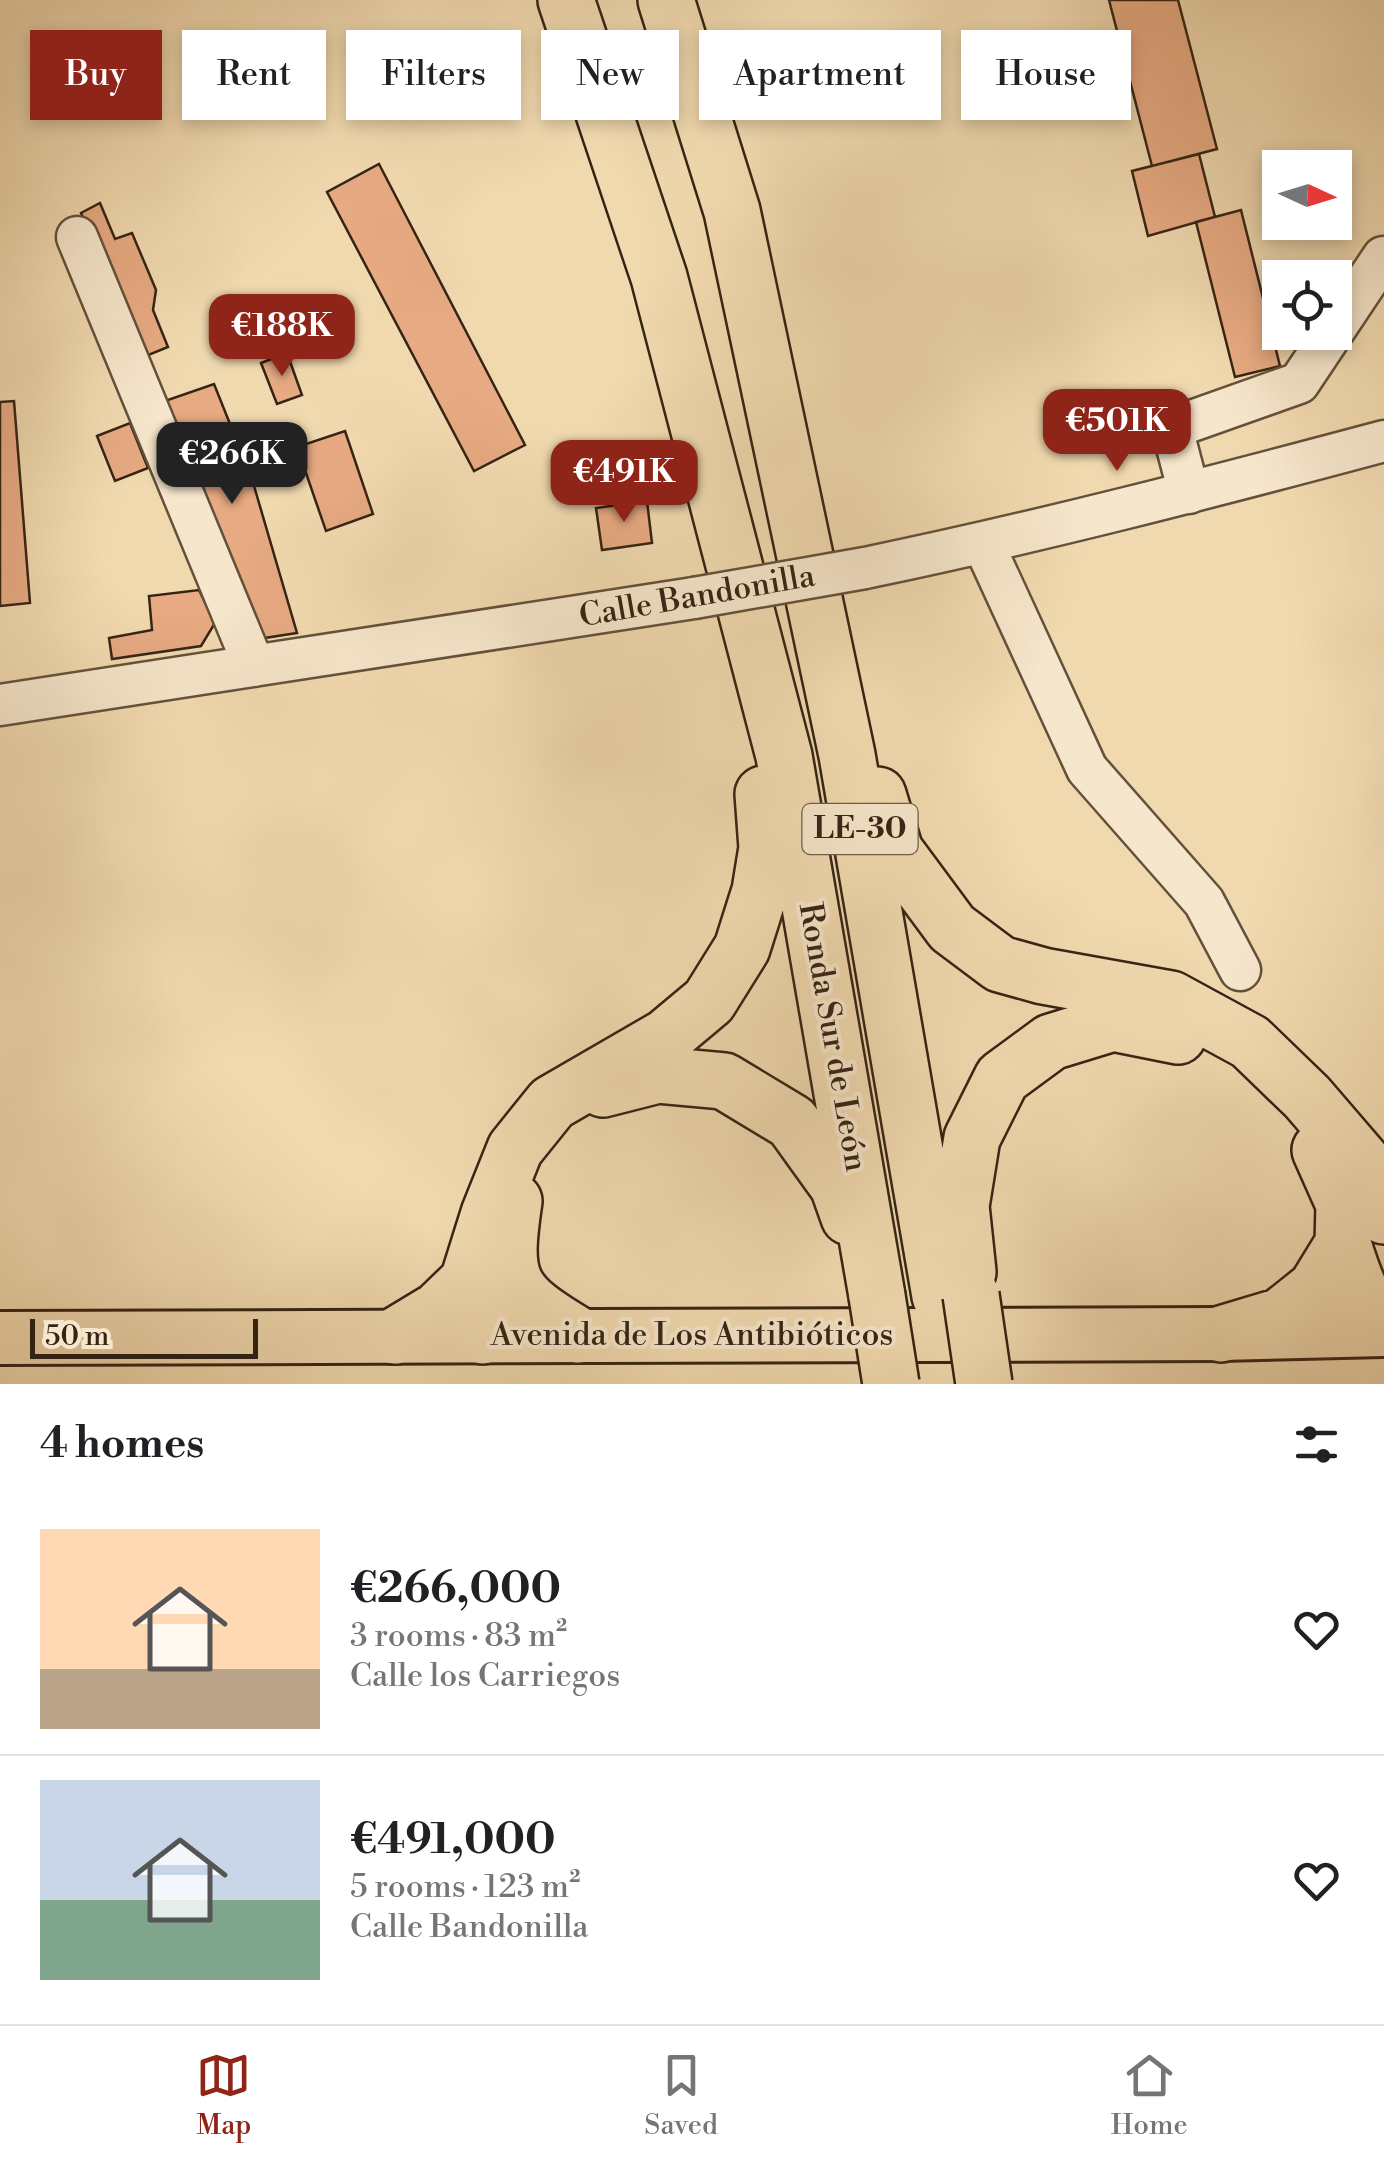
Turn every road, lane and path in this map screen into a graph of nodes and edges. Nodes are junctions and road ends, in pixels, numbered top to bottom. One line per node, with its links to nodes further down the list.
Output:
1 (566, 0): 11 (highway, Ronda Sur de León / LE-30)
2 (666, 0): 3 (highway, Ronda Sur de León / LE-30)
3 (732, 210): 15 (highway); 17 (highway, Ronda Sur de León / LE-30)
4 (78, 237): 12 (street)
5 (1383, 257): 6 (street)
6 (1352, 304)
7 (1321, 350): 9 (street)
8 (1384, 441): 9 (street, Calle Bandonilla)
9 (1189, 493): 10 (street, Calle Bandonilla)
10 (983, 543): 12 (street, Calle Bandonilla, bridge); 14 (street)
11 (754, 642): 16 (highway); 18 (highway, Ronda Sur de León / LE-30)
12 (254, 666): 13 (street, Calle Bandonilla)
13 (0, 705)
14 (1240, 970)
15 (1364, 1230): 17 (highway); 19 (highway); 20 (highway)
16 (490, 1280): 18 (highway); 21 (highway); 22 (highway); 23 (highway)
17 (955, 1295): 27 (highway, Ronda Sur de León / LE-30); 28 (highway, bridge)
18 (877, 1296): 27 (highway, Ronda Sur de León / LE-30, bridge)
19 (1384, 1329): 20 (main road, Avenida de Los Antibióticos); 26 (main road)
20 (1221, 1334): 21 (main road, Avenida de Los Antibióticos)
21 (578, 1335): 23 (main road, Avenida de Los Antibióticos)
22 (395, 1336): 23 (main road, Avenida de Los Antibióticos); 24 (main road, Avenida de Los Antibióticos)
23 (483, 1336): 24 (main road); 27 (main road)
24 (2, 1360): 27 (main road, Avenida de Los Antibióticos)
25 (1384, 1363): 26 (main road, Avenida de Los Antibióticos)
26 (1076, 1365): 27 (main road, Avenida de Los Antibióticos)
27 (925, 1378)
28 (984, 1384)

